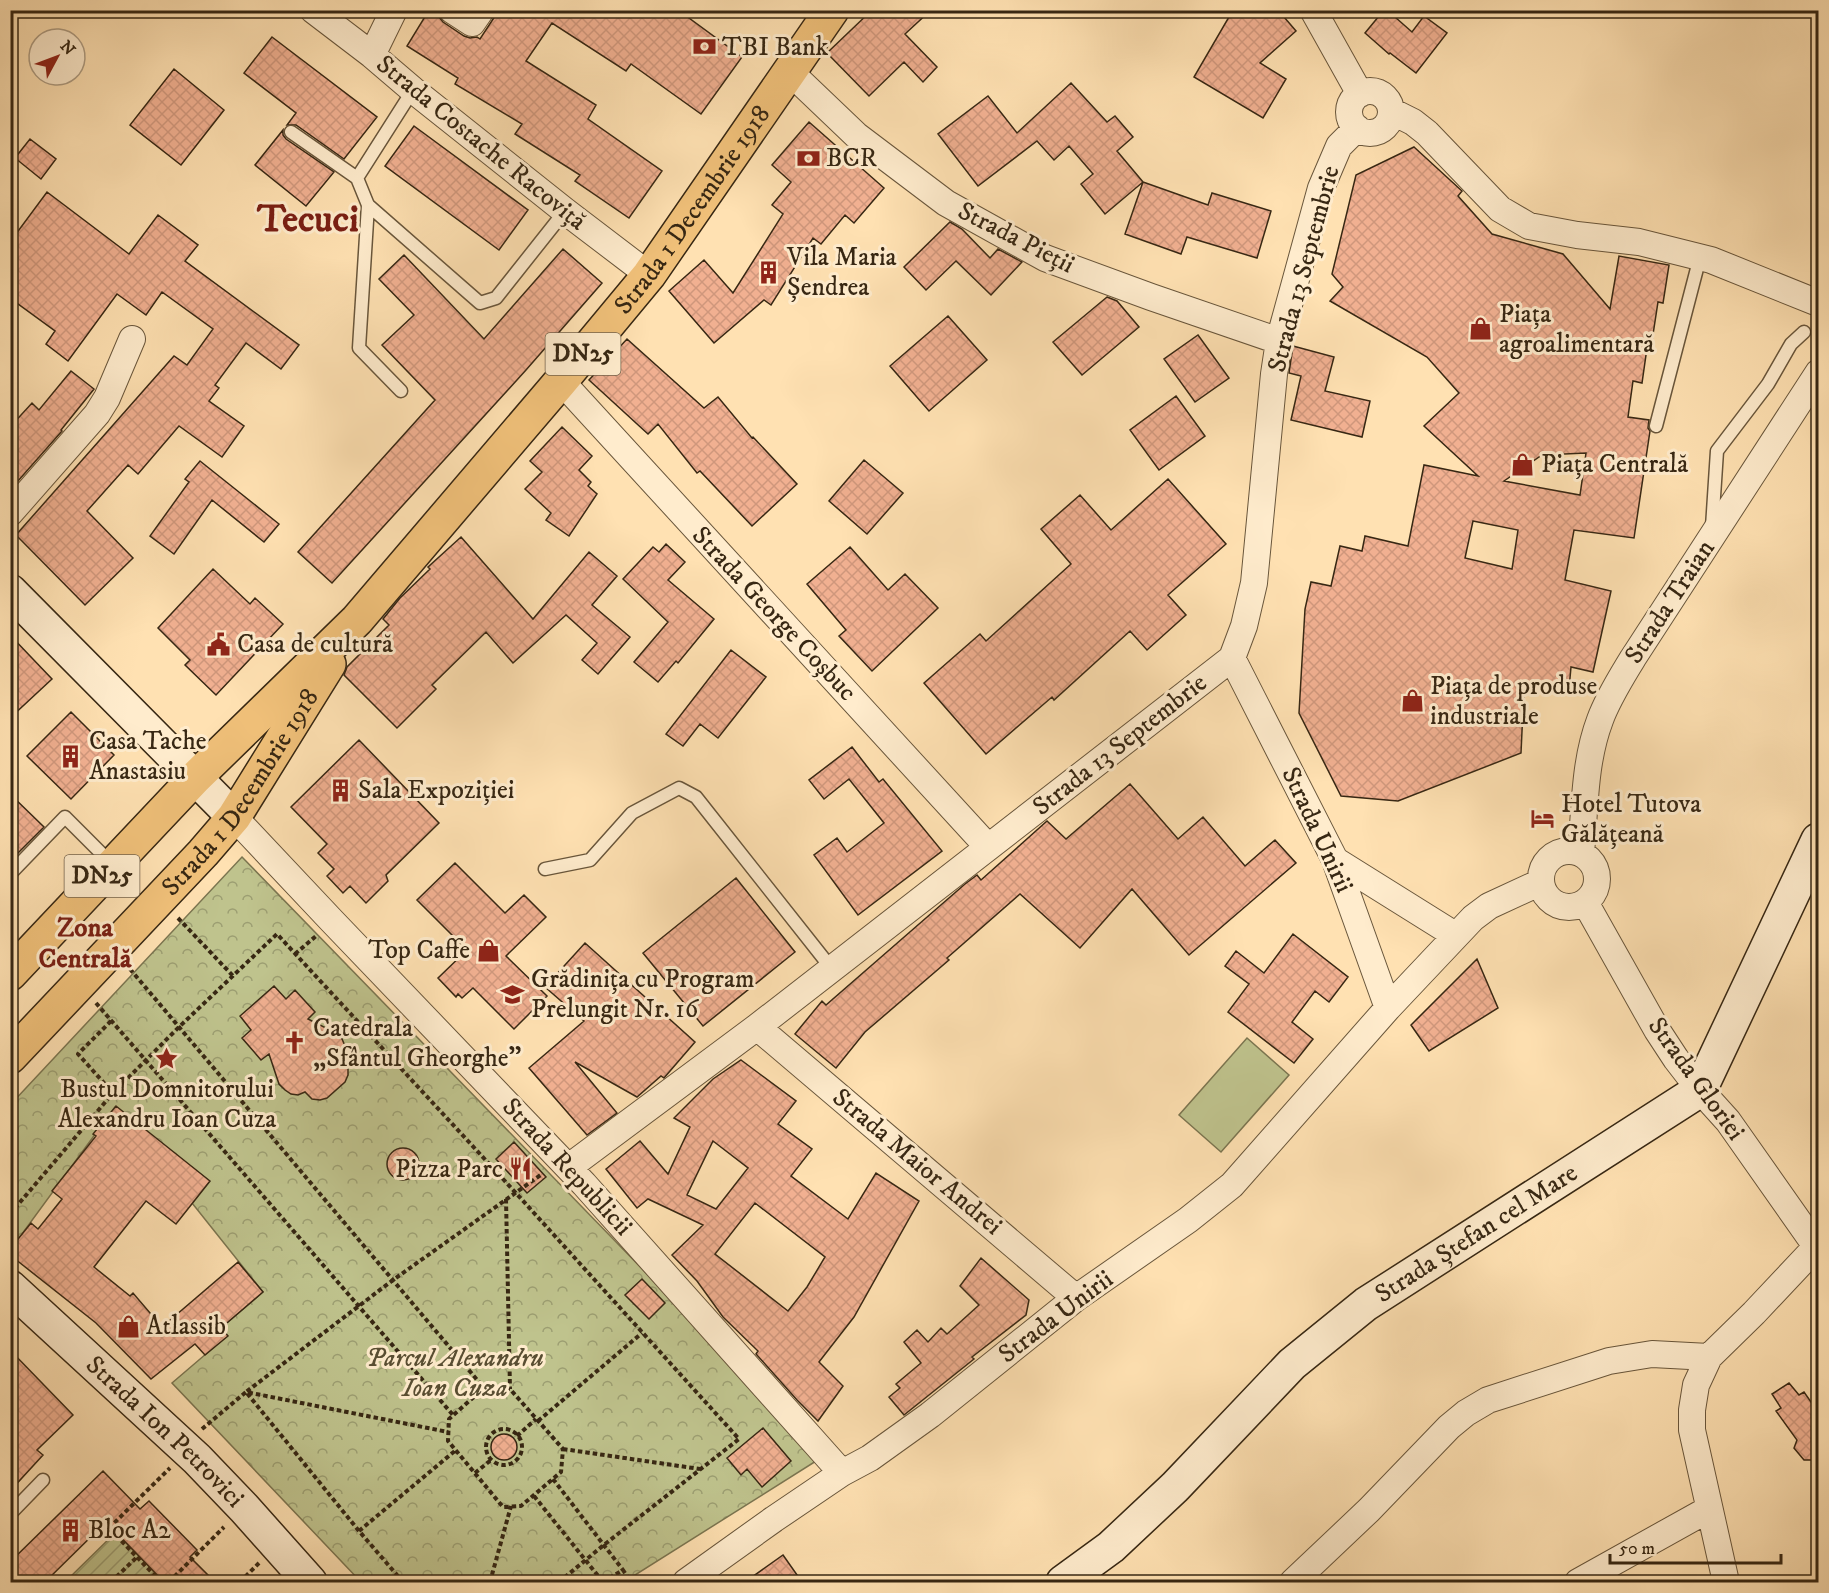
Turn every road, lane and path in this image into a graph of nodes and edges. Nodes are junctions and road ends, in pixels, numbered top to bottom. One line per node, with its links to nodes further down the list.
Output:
1 (313, 10): 7 (street, Strada Costache Racoviță)
2 (394, 10): 7 (street)
3 (452, 10): 4 (street)
4 (481, 10)
5 (832, 10): 8 (main road, Strada 1 Decembrie 1918 / DN25)
6 (1313, 10): 10 (street)
7 (372, 55): 9 (street, Strada Costache Racoviță)
8 (789, 72): 18 (main road, Strada 1 Decembrie 1918 / DN25); 22 (street, Strada Pieții)
9 (412, 90): 14 (lane); 16 (street, Strada Costache Racoviță)
10 (1360, 94): 11 (street); 12 (street)
11 (1391, 111): 12 (street); 17 (street)
12 (1357, 128): 22 (street, Strada 13 Septembrie)
13 (291, 132): 14 (lane)
14 (357, 178): 15 (lane)
15 (368, 205): 16 (lane); 25 (lane)
16 (565, 211): 18 (street, Strada Costache Racoviță)
17 (1700, 257): 19 (street); 26 (lane)
18 (649, 275): 24 (main road, Strada 1 Decembrie 1918 / DN25)
19 (1818, 303)
20 (1804, 332): 28 (lane)
21 (132, 339): 27 (street)
22 (1279, 341): 31 (street, Strada 13 Septembrie)
23 (1818, 373): 28 (street, Strada Traian)
24 (561, 381): 30 (main road, Strada 1 Decembrie 1918 / DN25); 35 (street, Strada George Coșbuc)
25 (401, 391)
26 (1656, 426)
27 (10, 513)
28 (1712, 537): 36 (street, Strada Traian)
29 (10, 591): 32 (street)
30 (357, 620): 32 (main road, Strada 1 Decembrie 1918 / DN25); 33 (main road, Strada 1 Decembrie 1918 / DN25)
31 (1232, 658): 35 (street, Strada 13 Septembrie); 37 (street, Strada Unirii)
32 (195, 778): 33 (street); 38 (main road, Strada 1 Decembrie 1918 / DN25)
33 (234, 817): 42 (main road, Strada 1 Decembrie 1918 / DN25); 58 (street, Strada Republicii)
34 (1818, 840): 56 (street)
35 (988, 847): 46 (street, Strada 13 Septembrie)
36 (1581, 853): 41 (street); 43 (street)
37 (1335, 860): 44 (street); 50 (street, Strada Unirii)
38 (113, 865): 40 (lane); 47 (main road, Strada 1 Decembrie 1918 / DN25)
39 (545, 869): 46 (lane)
40 (10, 874)
41 (1541, 882): 43 (street); 44 (street, Strada Unirii)
42 (159, 898): 45 (main road, Strada 1 Decembrie 1918 / DN25); 48 (path)
43 (1585, 902): 56 (street, Strada Gloriei)
44 (1455, 935): 50 (street, Strada Unirii)
45 (112, 948): 49 (main road, Strada 1 Decembrie 1918 / DN25); 52 (path)
46 (832, 969): 53 (street, Strada 13 Septembrie)
47 (10, 974)
48 (233, 976): 52 (path); 59 (path)
49 (79, 983): 51 (path); 54 (main road, Strada 1 Decembrie 1918 / DN25)
50 (1388, 1008): 65 (street, Strada Unirii)
51 (111, 1021): 55 (path); 57 (path)
52 (179, 1027): 55 (path); 63 (path)
53 (757, 1027): 58 (street, Strada 13 Septembrie); 65 (street, Strada Maior Andrei)
54 (10, 1057)
55 (146, 1060): 57 (path); 66 (path)
56 (1700, 1090): 62 (street, Strada Gloriei); 105 (street, Strada Ștefan cel Mare)
57 (113, 1093): 61 (path)
58 (569, 1167): 82 (street, Strada Republicii)
59 (515, 1192): 60 (path); 67 (path)
60 (506, 1199): 63 (path); 70 (path)
61 (10, 1215)
62 (1818, 1247): 68 (street)
63 (393, 1280): 66 (path); 69 (path)
64 (10, 1287): 76 (street, Strada Ion Petrovici)
65 (1076, 1298): 82 (street, Strada Unirii)
66 (358, 1306): 71 (path); 72 (path)
67 (642, 1332): 73 (path); 80 (path)
68 (1709, 1357): 88 (street); 106 (street)
69 (484, 1388): 70 (path); 72 (path)
70 (510, 1389): 73 (path)
71 (246, 1392): 74 (path); 76 (path); 90 (path)
72 (453, 1415): 74 (path)
73 (537, 1420): 75 (path); 77 (path)
74 (448, 1432): 78 (path)
75 (517, 1436): 79 (path); 79 (path)
76 (185, 1448): 87 (street, Strada Ion Petrovici); 92 (path)
77 (563, 1449): 80 (path); 83 (path)
78 (456, 1450): 81 (path); 90 (path)
79 (491, 1460): 81 (path)
80 (700, 1468): 91 (path)
81 (475, 1473): 86 (path)
82 (842, 1473): 104 (street, Strada Unirii)
83 (553, 1479): 85 (path); 91 (path)
84 (43, 1480): 89 (lane)
85 (534, 1496): 86 (path); 93 (path)
86 (511, 1506): 100 (path)
87 (244, 1508): 97 (path); 98 (street, Strada Ion Petrovici)
88 (1709, 1509): 107 (street); 108 (street)
89 (10, 1514)
90 (358, 1531): 99 (path)
91 (604, 1544): 93 (path); 94 (path)
92 (137, 1557): 95 (path); 96 (path)
93 (585, 1561): 101 (path); 102 (path)
94 (623, 1570): 102 (path); 103 (path)
95 (111, 1582)
96 (161, 1582)
97 (169, 1582)
98 (310, 1582)
99 (403, 1582)
100 (490, 1582)
101 (559, 1582)
102 (603, 1582)
103 (631, 1582)
104 (686, 1582)
105 (1063, 1582)
106 (1293, 1582)
107 (1578, 1582)
108 (1726, 1582)

